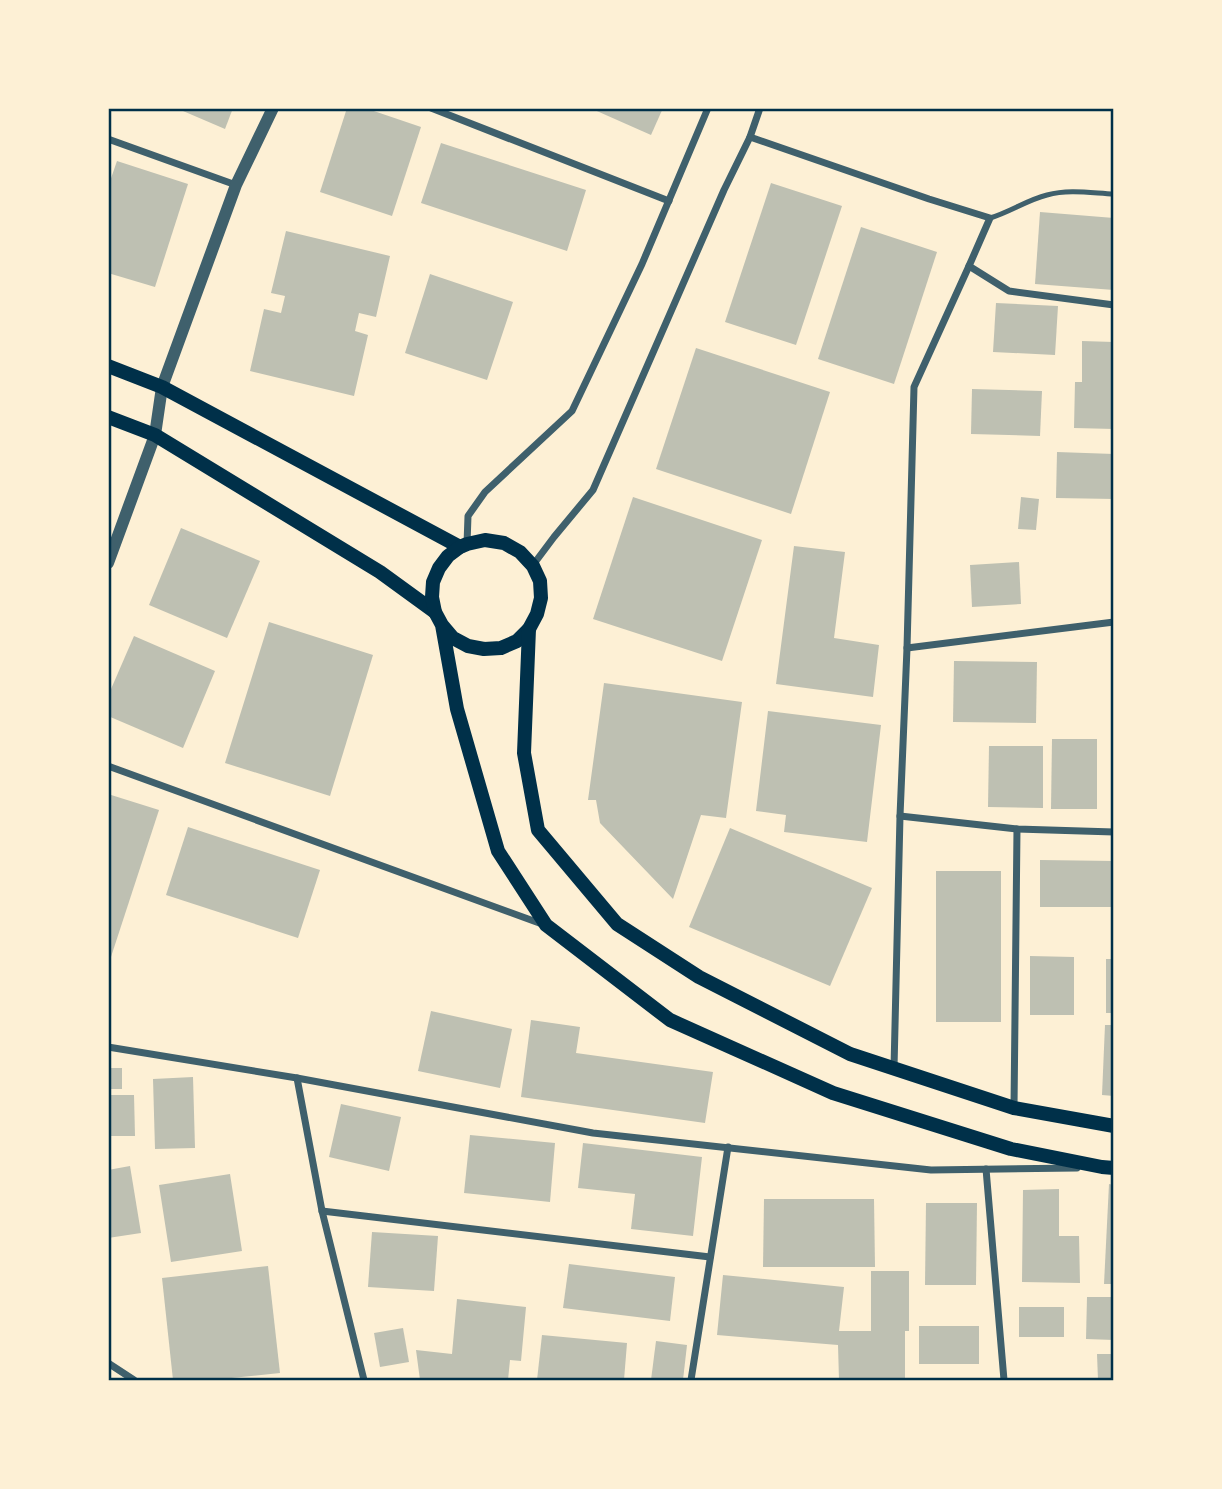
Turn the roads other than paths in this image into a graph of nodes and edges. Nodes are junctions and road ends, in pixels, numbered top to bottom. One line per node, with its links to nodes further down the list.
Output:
1 (273, 108): 7 (street)
2 (431, 108): 9 (street)
3 (708, 108): 9 (street)
4 (760, 108): 5 (street)
5 (750, 137): 10 (street); 19 (street)
6 (108, 139): 7 (street)
7 (236, 185): 14 (street)
8 (1114, 194): 10 (lane)
9 (669, 201): 17 (street)
10 (990, 218): 11 (street)
11 (969, 266): 12 (street); 23 (street)
12 (1114, 305)
13 (108, 366): 14 (main road)
14 (162, 387): 16 (street); 17 (main road)
15 (108, 417): 16 (main road)
16 (155, 435): 18 (street); 20 (main road)
17 (463, 545): 19 (main road); 20 (main road)
18 (108, 563)
19 (533, 566): 22 (main road)
20 (438, 619): 22 (main road); 28 (main road)
21 (1114, 622): 23 (street)
22 (529, 629): 30 (main road)
23 (907, 648): 25 (street)
24 (108, 766): 28 (street)
25 (900, 816): 26 (street); 30 (street)
26 (1017, 830): 27 (street); 32 (street)
27 (1114, 832)
28 (545, 925): 35 (main road)
29 (108, 1047): 31 (street)
30 (894, 1068): 32 (main road)
31 (298, 1078): 34 (street); 37 (street)
32 (1014, 1108): 33 (main road)
33 (1114, 1126)
34 (727, 1147): 36 (street); 38 (street)
35 (1108, 1168): 36 (street)
36 (986, 1169): 43 (street)
37 (322, 1211): 38 (street); 41 (street)
38 (710, 1256): 42 (street)
39 (108, 1363): 40 (street)
40 (134, 1381)
41 (363, 1381)
42 (691, 1381)
43 (1004, 1381)

